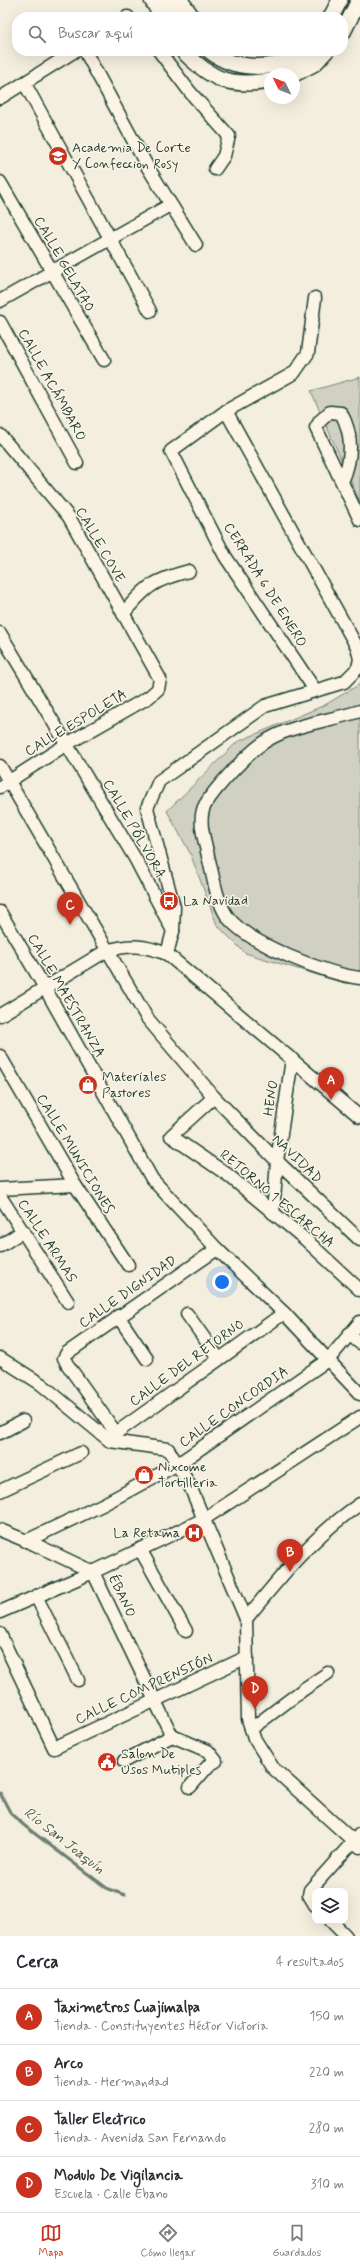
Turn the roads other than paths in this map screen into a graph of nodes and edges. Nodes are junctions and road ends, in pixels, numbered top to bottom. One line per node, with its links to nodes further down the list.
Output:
1 (152, 0): 9 (main road)
2 (168, 0): 10 (main road)
3 (180, 0): 11 (main road)
4 (190, 0): 12 (main road)
5 (331, 0): 13 (main road)
6 (340, 0): 14 (main road)
7 (349, 0): 15 (main road)
8 (359, 0): 16 (main road)
9 (159, 12)
10 (174, 12)
11 (188, 12)
12 (198, 12)
13 (325, 12)
14 (334, 12)
15 (342, 12)
16 (348, 22)
17 (67, 56): 28 (street)
18 (88, 56): 32 (street)
19 (163, 56): 30 (street)
20 (190, 56): 27 (main road)
21 (220, 56): 24 (main road)
22 (239, 56): 23 (main road)
23 (271, 56)
24 (302, 56)
25 (321, 56): 26 (main road)
26 (300, 71)
27 (264, 82)
28 (25, 84): 29 (street); 33 (street)
29 (0, 98)
30 (215, 169)
31 (0, 182): 35 (street, CALLE GELATAO)
32 (170, 205): 33 (street); 34 (street)
33 (111, 238): 35 (street); 38 (street)
34 (196, 245)
35 (51, 272): 37 (street); 40 (street, CALLE GELATAO)
36 (315, 298): 41 (street)
37 (0, 301)
38 (150, 311)
39 (0, 322): 43 (street, CALLE ACÁMBARO)
40 (104, 360)
41 (226, 411): 50 (street); 50 (street, CERRADA 6 DE ENERO)
42 (0, 435): 47 (street, CALLE COVE)
43 (77, 463)
44 (342, 482): 44 (street); 45 (street)
45 (360, 520)
46 (189, 571): 47 (street)
47 (123, 614): 49 (street, CALLE COVE)
48 (0, 633): 52 (street, CALLE PÓLVORA)
49 (160, 679): 52 (street, CALLE ESPOLETA)
50 (315, 690): 56 (street)
51 (360, 711): 59 (street)
52 (67, 744): 54 (street, CALLE ESPOLETA); 56 (street, CALLE PÓLVORA)
53 (0, 766): 54 (street, NAVIDAD)
54 (4, 784): 57 (street, NAVIDAD)
55 (0, 912): 60 (street, CALLE MAESTRANZA)
56 (173, 931): 58 (street)
57 (106, 951): 58 (street); 60 (street); 64 (street, NAVIDAD)
58 (166, 954): 63 (street)
59 (360, 978)
60 (45, 988): 61 (street); 74 (street, CALLE MAESTRANZA)
61 (0, 1015)
62 (0, 1056): 67 (street, CALLE MUNICIONES)
63 (292, 1059): 65 (street); 66 (street, HENO)
64 (214, 1096): 66 (street, NAVIDAD); 70 (street, RETORNO 1 ESCARCHA)
65 (360, 1117)
66 (277, 1161): 70 (street, HENO); 72 (street, NAVIDAD)
67 (75, 1186): 68 (street); 75 (street, CALLE MUNICIONES)
68 (0, 1189)
69 (0, 1196): 71 (street, CALLE ARMAS)
70 (273, 1212): 76 (street, RETORNO 1 ESCARCHA)
71 (23, 1231): 73 (street); 77 (street, CALLE ARMAS)
72 (360, 1240)
73 (0, 1246)
74 (217, 1249): 78 (street, CALLE MAESTRANZA); 80 (street, CALLE DIGNIDAD)
75 (128, 1265)
76 (360, 1290)
77 (68, 1302)
78 (284, 1313): 86 (street, CALLE DEL RETORNO); 87 (street, CALLE MAESTRANZA)
79 (187, 1314): 86 (street)
80 (118, 1316): 85 (street); 92 (street, CALLE DIGNIDAD)
81 (360, 1322): 82 (street, CALLE CONCORDIA)
82 (349, 1334): 83 (street); 87 (street, CALLE CONCORDIA)
83 (360, 1343)
84 (0, 1358): 92 (street)
85 (147, 1359)
86 (218, 1359): 92 (street, CALLE DEL RETORNO)
87 (328, 1359): 88 (street, CALLE MAESTRANZA); 94 (street, CALLE CONCORDIA)
88 (360, 1394)
89 (360, 1417): 97 (street)
90 (23, 1421): 91 (street)
91 (0, 1433)
92 (113, 1437): 94 (street)
93 (80, 1453): 95 (street)
94 (178, 1464): 97 (street); 99 (street, CALLE CONCORDIA)
95 (0, 1491)
96 (360, 1504): 104 (street)
97 (204, 1519): 100 (street); 104 (street)
98 (0, 1530): 99 (street, ÉBANO)
99 (26, 1541): 101 (street, ÉBANO)
100 (140, 1549): 101 (street); 105 (street)
101 (93, 1572): 102 (street); 110 (street, ÉBANO)
102 (36, 1596): 103 (street); 109 (street)
103 (0, 1612)
104 (246, 1619): 107 (street)
105 (186, 1631)
106 (0, 1634): 110 (street, CALLE COMPRENSIÓN)
107 (247, 1657): 110 (street, CALLE COMPRENSIÓN); 111 (street)
108 (328, 1673): 111 (street)
109 (78, 1680)
110 (156, 1700): 112 (street, ÉBANO)
111 (251, 1729): 115 (street)
112 (172, 1736): 113 (street); 114 (street)
113 (124, 1761)
114 (190, 1787)
115 (358, 1841): 116 (street)
116 (312, 1900)
117 (334, 1924): 118 (street)
118 (346, 1936)

